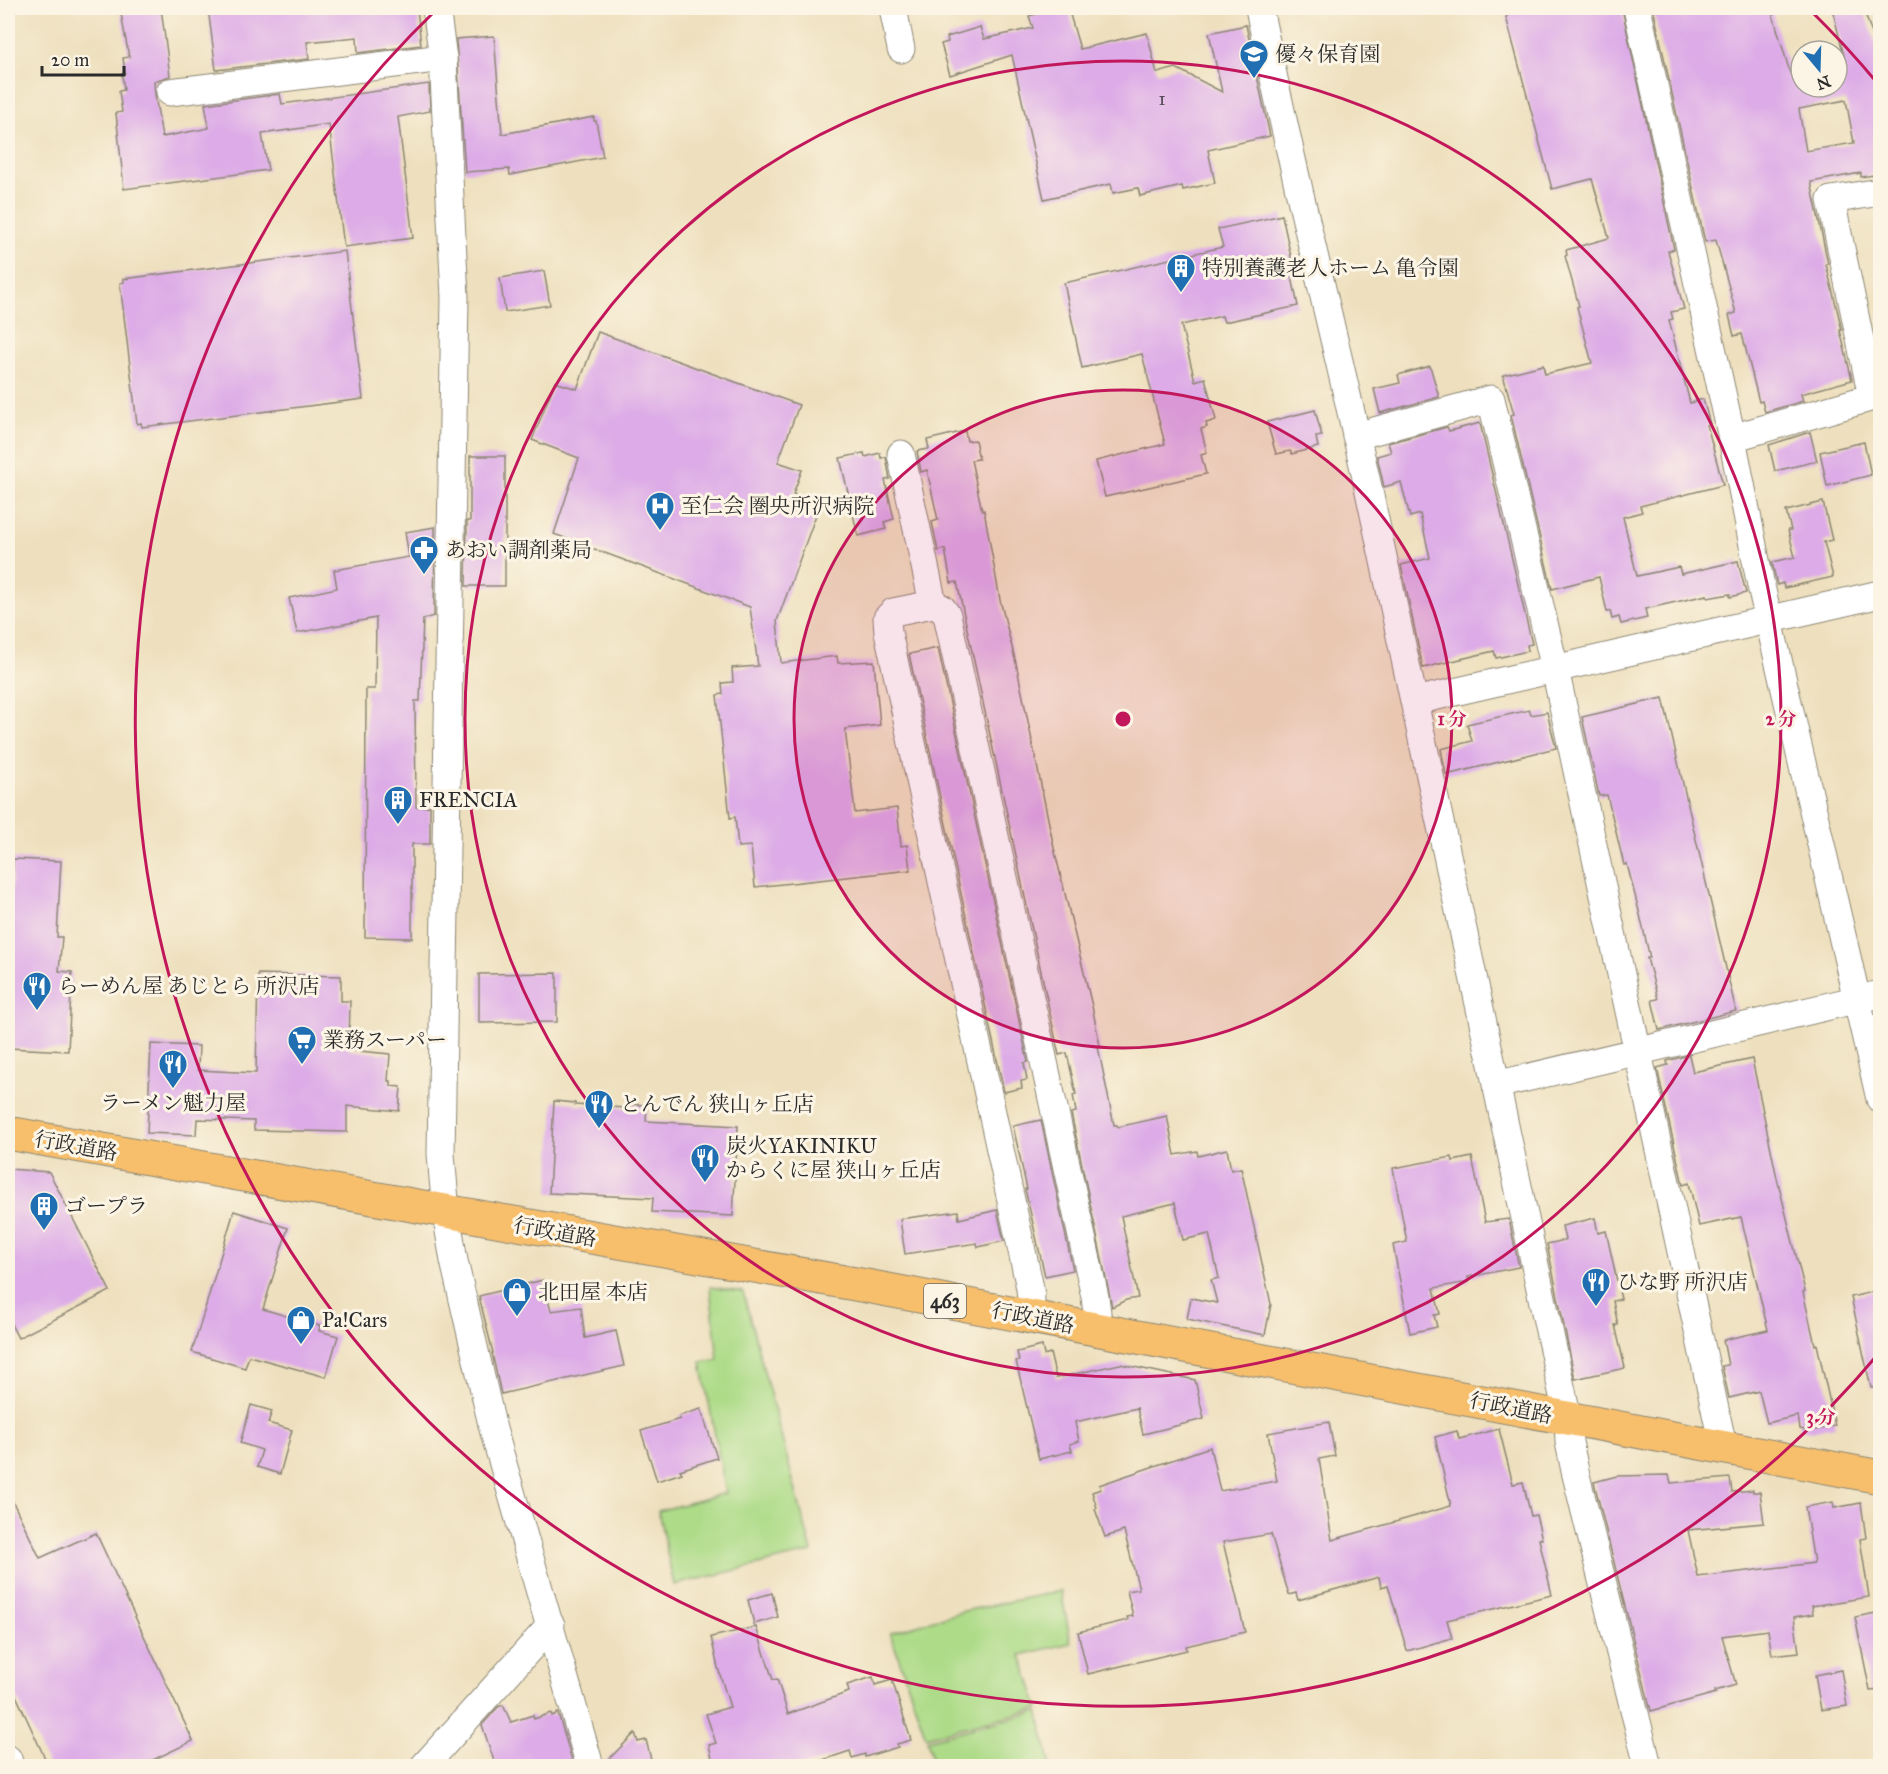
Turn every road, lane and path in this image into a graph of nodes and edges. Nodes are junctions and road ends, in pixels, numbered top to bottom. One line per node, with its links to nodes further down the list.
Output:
1 (436, 8): 6 (street)
2 (893, 8): 5 (street)
3 (1637, 8): 11 (street)
4 (1266, 9): 10 (street)
5 (901, 50)
6 (443, 58): 7 (street); 23 (street)
7 (170, 92)
8 (1881, 192): 9 (street)
9 (1876, 396): 11 (street)
10 (1356, 436): 16 (street); 17 (street)
11 (1732, 438): 15 (street)
12 (902, 454): 14 (street)
13 (1881, 594): 15 (street)
14 (933, 604): 24 (street); 25 (street)
15 (1769, 621): 16 (street); 18 (street)
16 (1555, 669): 17 (street); 19 (street)
17 (1414, 701): 20 (street)
18 (1869, 997): 19 (street); 21 (street)
19 (1638, 1052): 20 (street); 27 (street)
20 (1496, 1085): 26 (street)
21 (1881, 1099)
22 (8, 1133): 23 (highway, 行政道路 / 463)
23 (446, 1213): 24 (highway, 行政道路 / 463); 29 (street)
24 (1028, 1317): 25 (highway, 行政道路 / 463)
25 (1094, 1330): 26 (highway, 行政道路 / 463)
26 (1568, 1419): 27 (highway, 行政道路 / 463); 34 (street)
27 (1724, 1446): 28 (highway, 行政道路 / 463)
28 (1881, 1477)
29 (551, 1625): 32 (street); 33 (street)
30 (8, 1759): 31 (street)
31 (10, 1767)
32 (424, 1767)
33 (590, 1767)
34 (1648, 1767)

